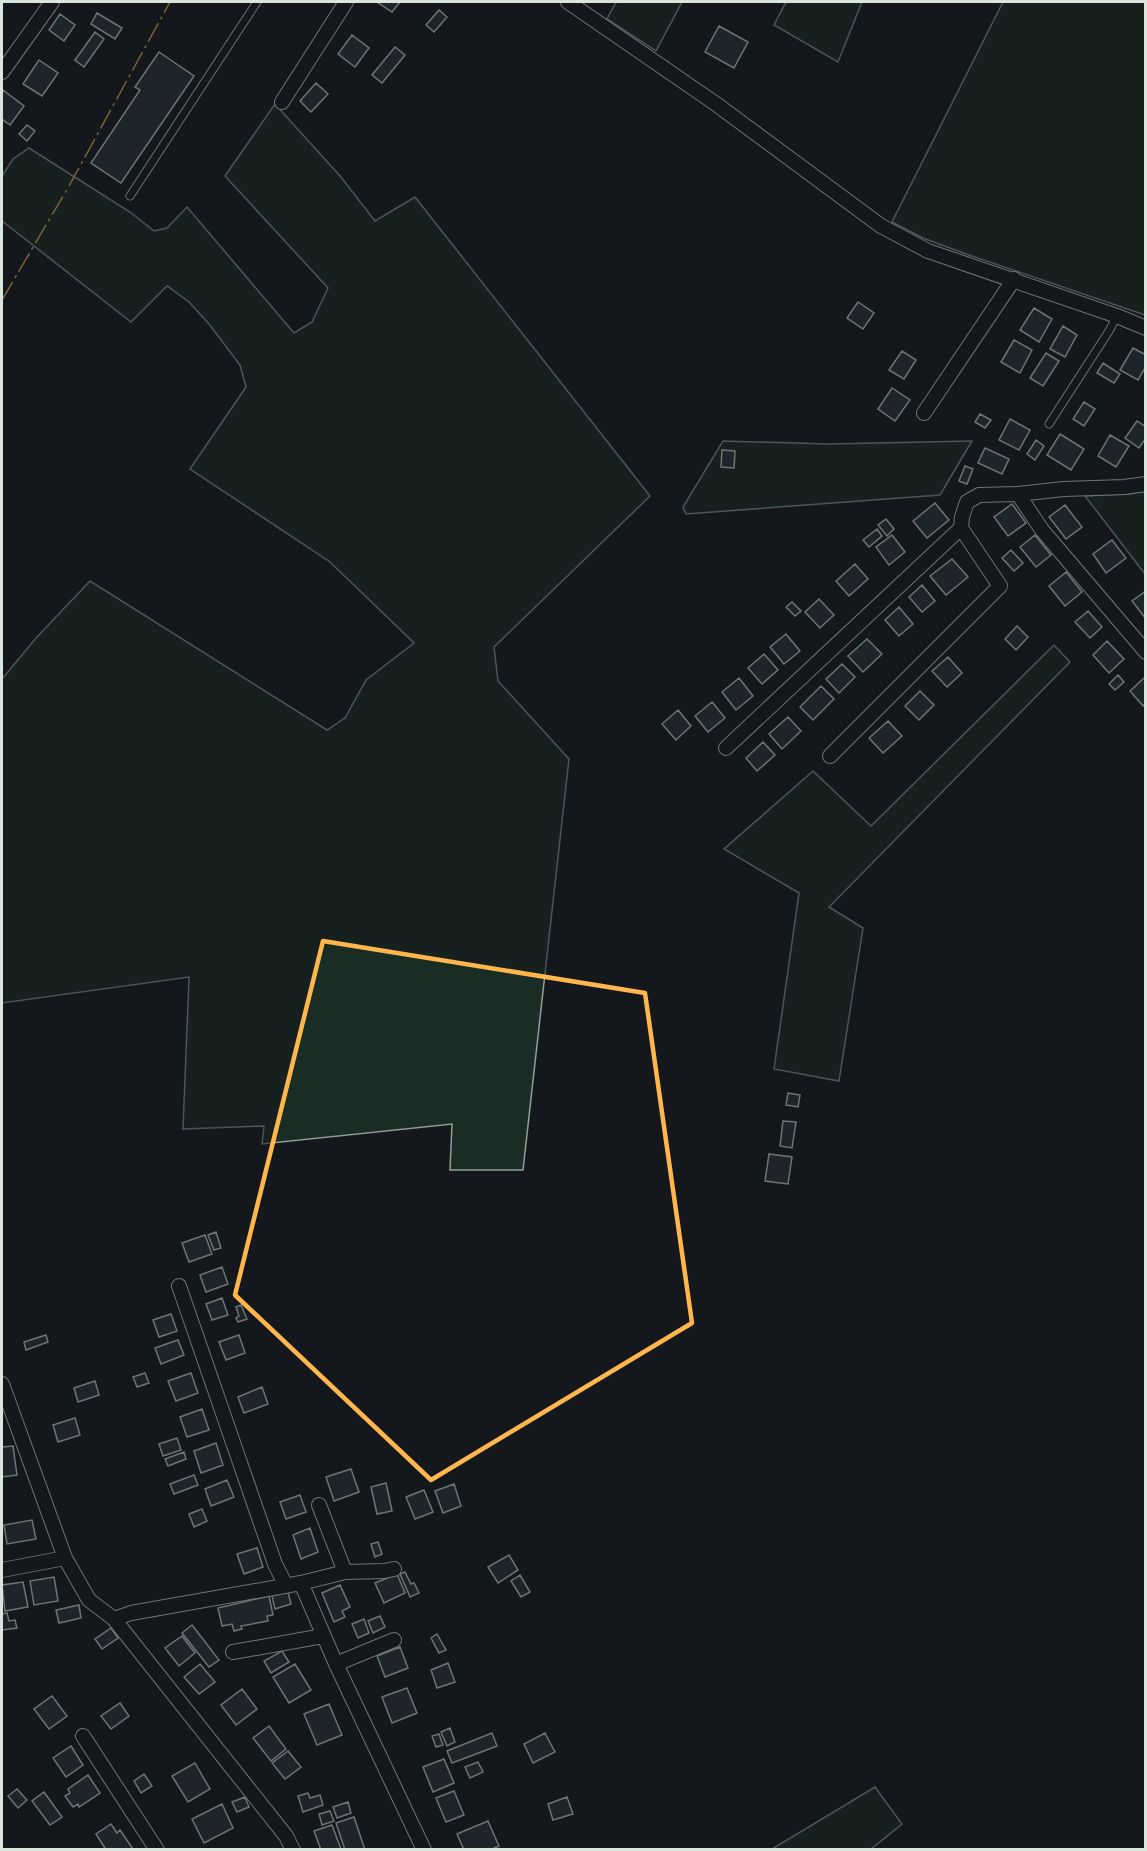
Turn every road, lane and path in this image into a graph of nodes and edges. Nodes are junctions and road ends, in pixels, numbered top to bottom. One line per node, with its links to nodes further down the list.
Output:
1 (51, 2): 5 (street)
2 (257, 2): 7 (lane)
3 (346, 2): 6 (street)
4 (568, 2): 8 (street)
5 (2, 72)
6 (282, 102)
7 (130, 196)
8 (1014, 279): 9 (street); 11 (street)
9 (1117, 316): 10 (street); 12 (lane)
10 (1146, 328)
11 (924, 413)
12 (1048, 424)
13 (1146, 484): 14 (street)
14 (1018, 494): 15 (street); 16 (street)
15 (961, 528): 17 (street); 18 (street)
16 (1146, 652)
17 (726, 748)
18 (830, 756)
19 (179, 1286): 27 (street)
20 (2, 1384): 22 (street)
21 (320, 1505): 25 (street)
22 (65, 1558): 24 (street); 28 (street)
23 (394, 1569): 25 (street)
24 (2, 1570)
25 (345, 1572): 26 (street)
26 (301, 1582): 27 (street); 29 (street)
27 (285, 1584): 28 (street)
28 (114, 1619): 35 (street)
29 (323, 1636): 31 (street); 32 (street)
30 (394, 1640): 32 (street)
31 (233, 1652)
32 (336, 1664): 36 (street)
33 (83, 1736): 34 (street)
34 (157, 1850)
35 (293, 1850)
36 (424, 1850)

